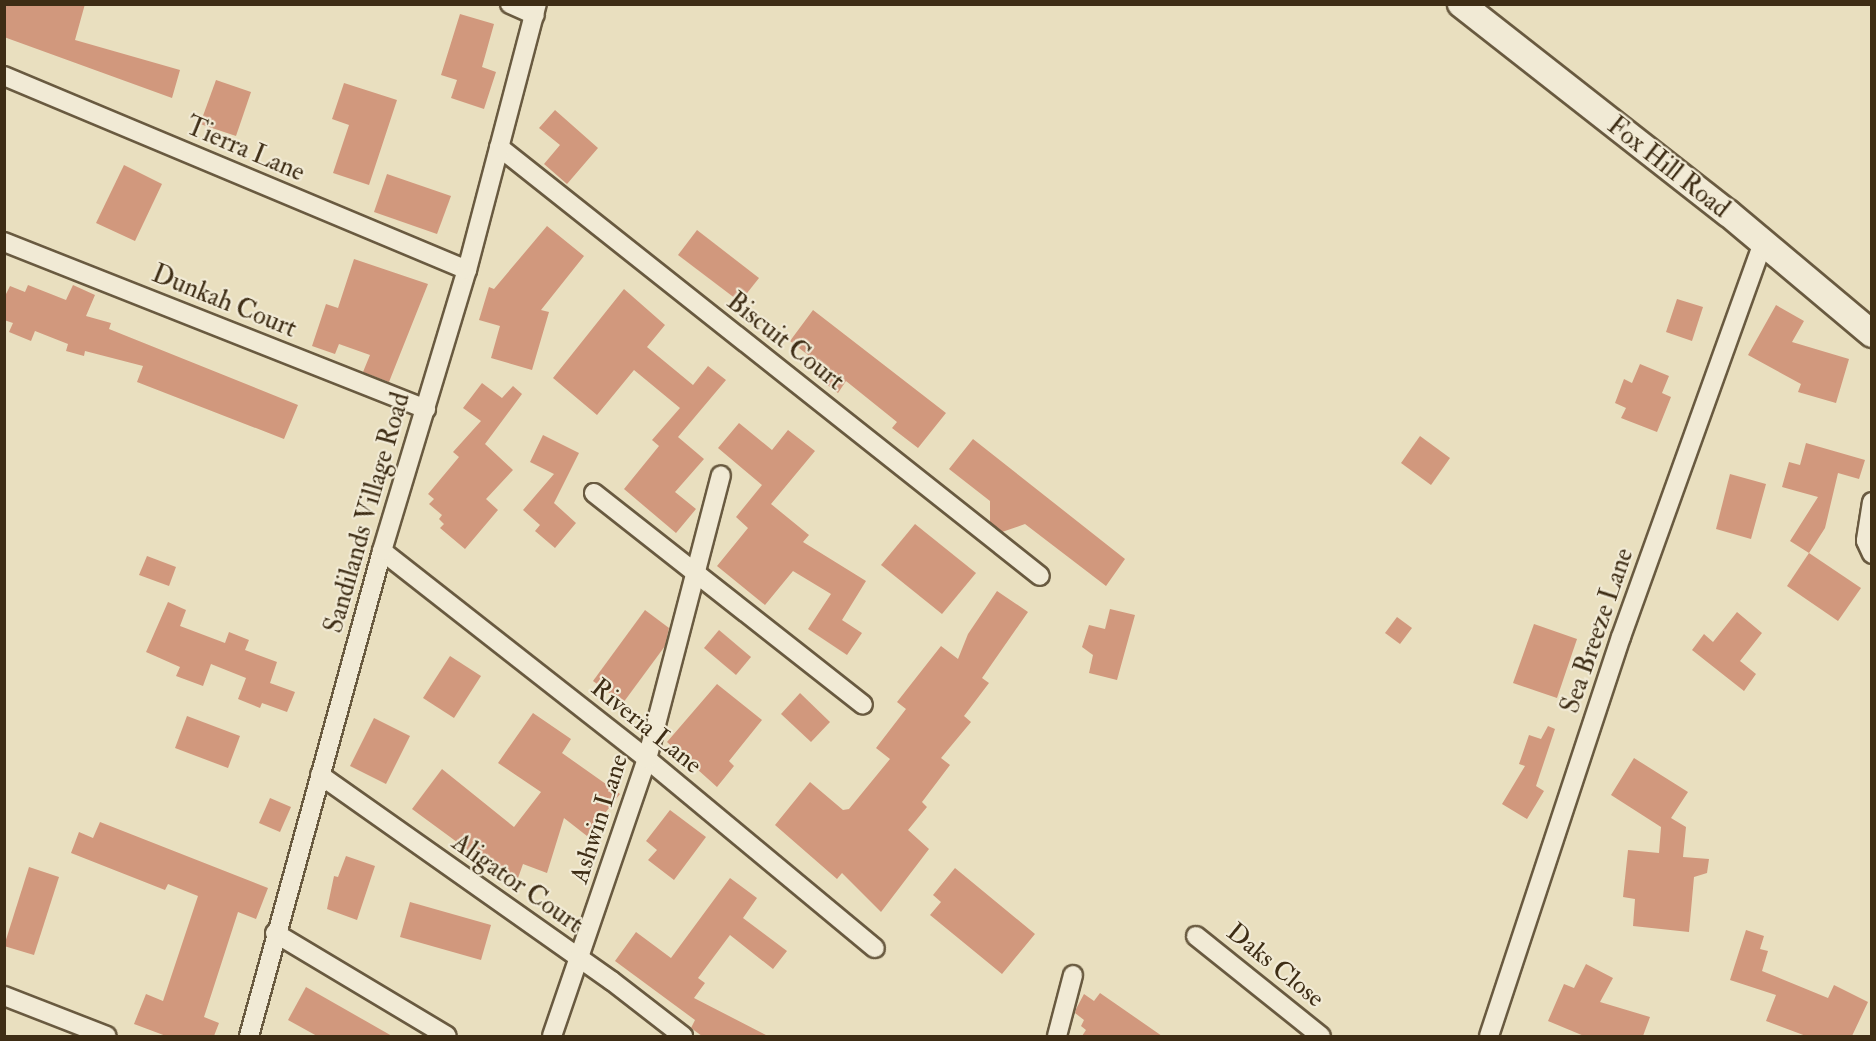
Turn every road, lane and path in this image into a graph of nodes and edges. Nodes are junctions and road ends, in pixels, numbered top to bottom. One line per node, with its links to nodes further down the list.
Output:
1 (510, 4): 3 (street)
2 (1461, 4): 7 (main road, Fox Hill Road)
3 (536, 10): 5 (street, Sandilands Village Road)
4 (4, 76): 8 (street, Tierra Lane)
5 (498, 147): 8 (street, Sandilands Village Road); 17 (street, Biscuit Court)
6 (4, 242): 10 (street, Dunkah Court)
7 (1761, 245): 9 (main road, Fox Hill Road); 34 (street, Sea Breeze Lane)
8 (467, 270): 10 (street, Sandilands Village Road)
9 (1872, 334)
10 (426, 409): 14 (street, Sandilands Village Road)
11 (721, 475): 16 (street, Ashwin Lane)
12 (594, 493): 16 (street)
13 (1872, 502): 15 (street)
14 (382, 552): 19 (street, Riveria Lane); 20 (street, Sandilands Village Road)
15 (1872, 554)
16 (696, 572): 18 (street); 19 (street, Ashwin Lane)
17 (1040, 576)
18 (863, 705)
19 (647, 759): 23 (street, Riveria Lane); 24 (street, Ashwin Lane)
20 (320, 775): 21 (street, Sandilands Village Road); 24 (street, Aligator Court)
21 (275, 933): 28 (street, Sandilands Village Road); 29 (street)
22 (1196, 936): 33 (street, Daks Close)
23 (875, 948)
24 (579, 960): 30 (street, Ashwin Lane); 31 (street, Aligator Court)
25 (1073, 975): 32 (street)
26 (4, 996): 27 (street)
27 (107, 1036)
28 (249, 1036)
29 (447, 1036)
30 (552, 1036)
31 (683, 1036)
32 (1057, 1036)
33 (1321, 1036)
34 (1489, 1036)

